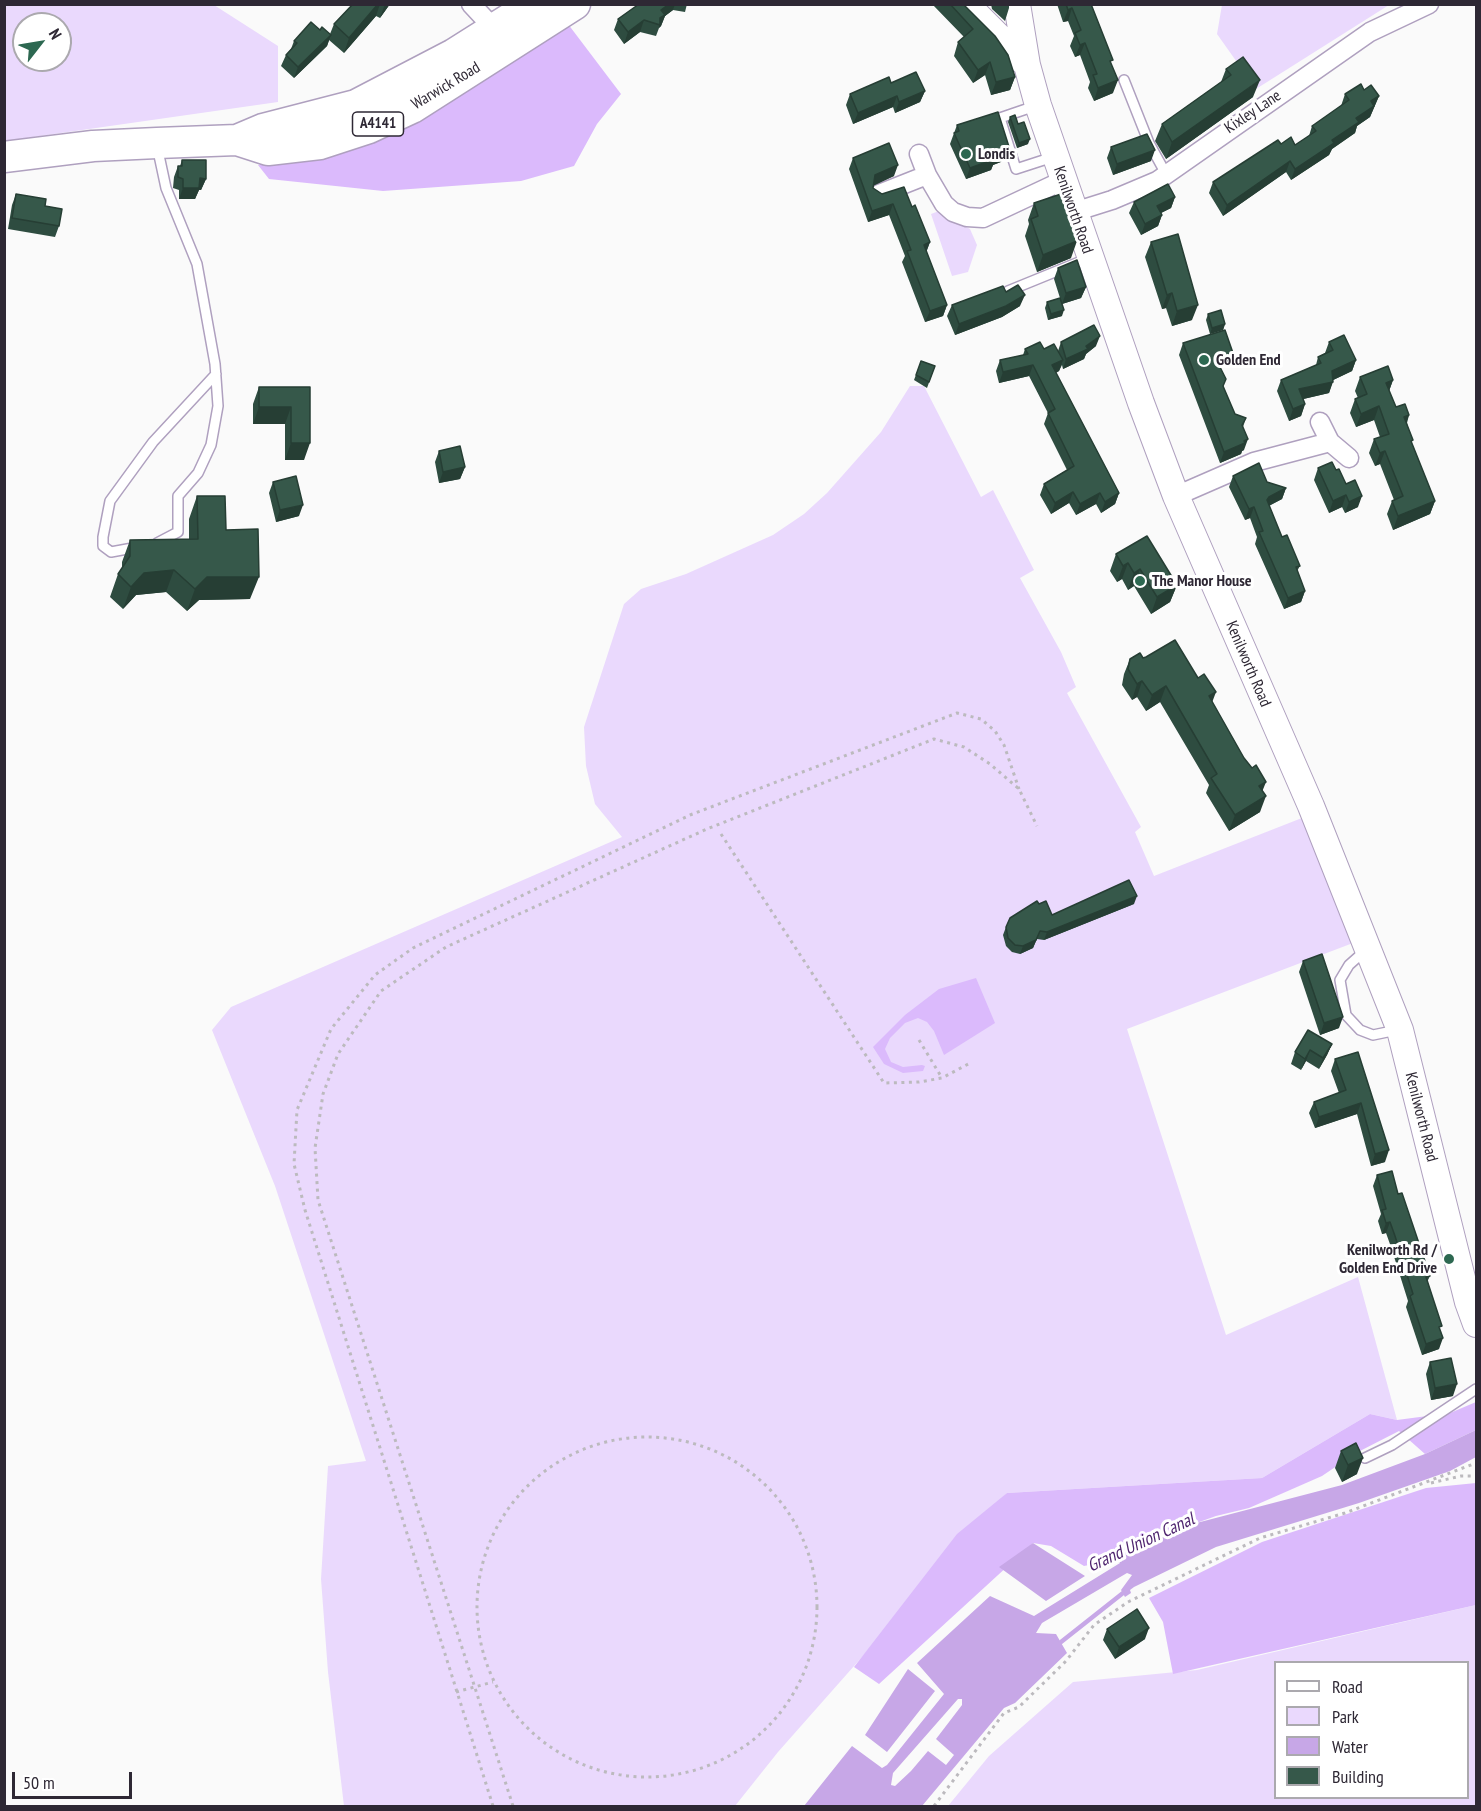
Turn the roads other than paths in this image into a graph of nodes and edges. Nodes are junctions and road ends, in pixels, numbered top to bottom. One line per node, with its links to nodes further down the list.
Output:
1 (471, 4): 7 (street)
2 (533, 4): 7 (main road, Warwick Road / A4141)
3 (575, 4): 7 (main road, Warwick Road / A4141)
4 (966, 4): 8 (main road)
5 (1017, 4): 8 (main road, Kenilworth Road)
6 (1429, 4): 15 (street, Kixley Lane)
7 (498, 39): 11 (main road, Warwick Road / A4141)
8 (1027, 65): 10 (main road, Kenilworth Road)
9 (1124, 80): 15 (lane)
10 (1038, 105): 13 (main road, Kenilworth Road); 13 (lane)
11 (157, 143): 14 (main road, Warwick Road / A4141); 22 (lane)
12 (919, 154): 16 (street)
13 (1055, 156): 17 (main road, Kenilworth Road)
14 (4, 157)
15 (1166, 174): 19 (street, Kixley Lane)
16 (927, 175): 17 (street); 18 (street)
17 (1064, 180): 19 (main road, Kenilworth Road)
18 (879, 194)
19 (1074, 212): 20 (main road, Kenilworth Road)
20 (1089, 258): 21 (lane); 26 (main road, Kenilworth Road)
21 (1008, 291)
22 (216, 374): 22 (lane)
23 (1320, 422): 24 (street)
24 (1330, 442): 25 (street); 26 (street)
25 (1349, 458)
26 (1176, 496): 27 (main road, Kenilworth Road)
27 (1369, 947): 28 (main road, Kenilworth Road); 28 (lane)
28 (1400, 1030): 29 (main road, Kenilworth Road)
29 (1476, 1324)
30 (1476, 1389): 31 (lane)
31 (1365, 1458)

